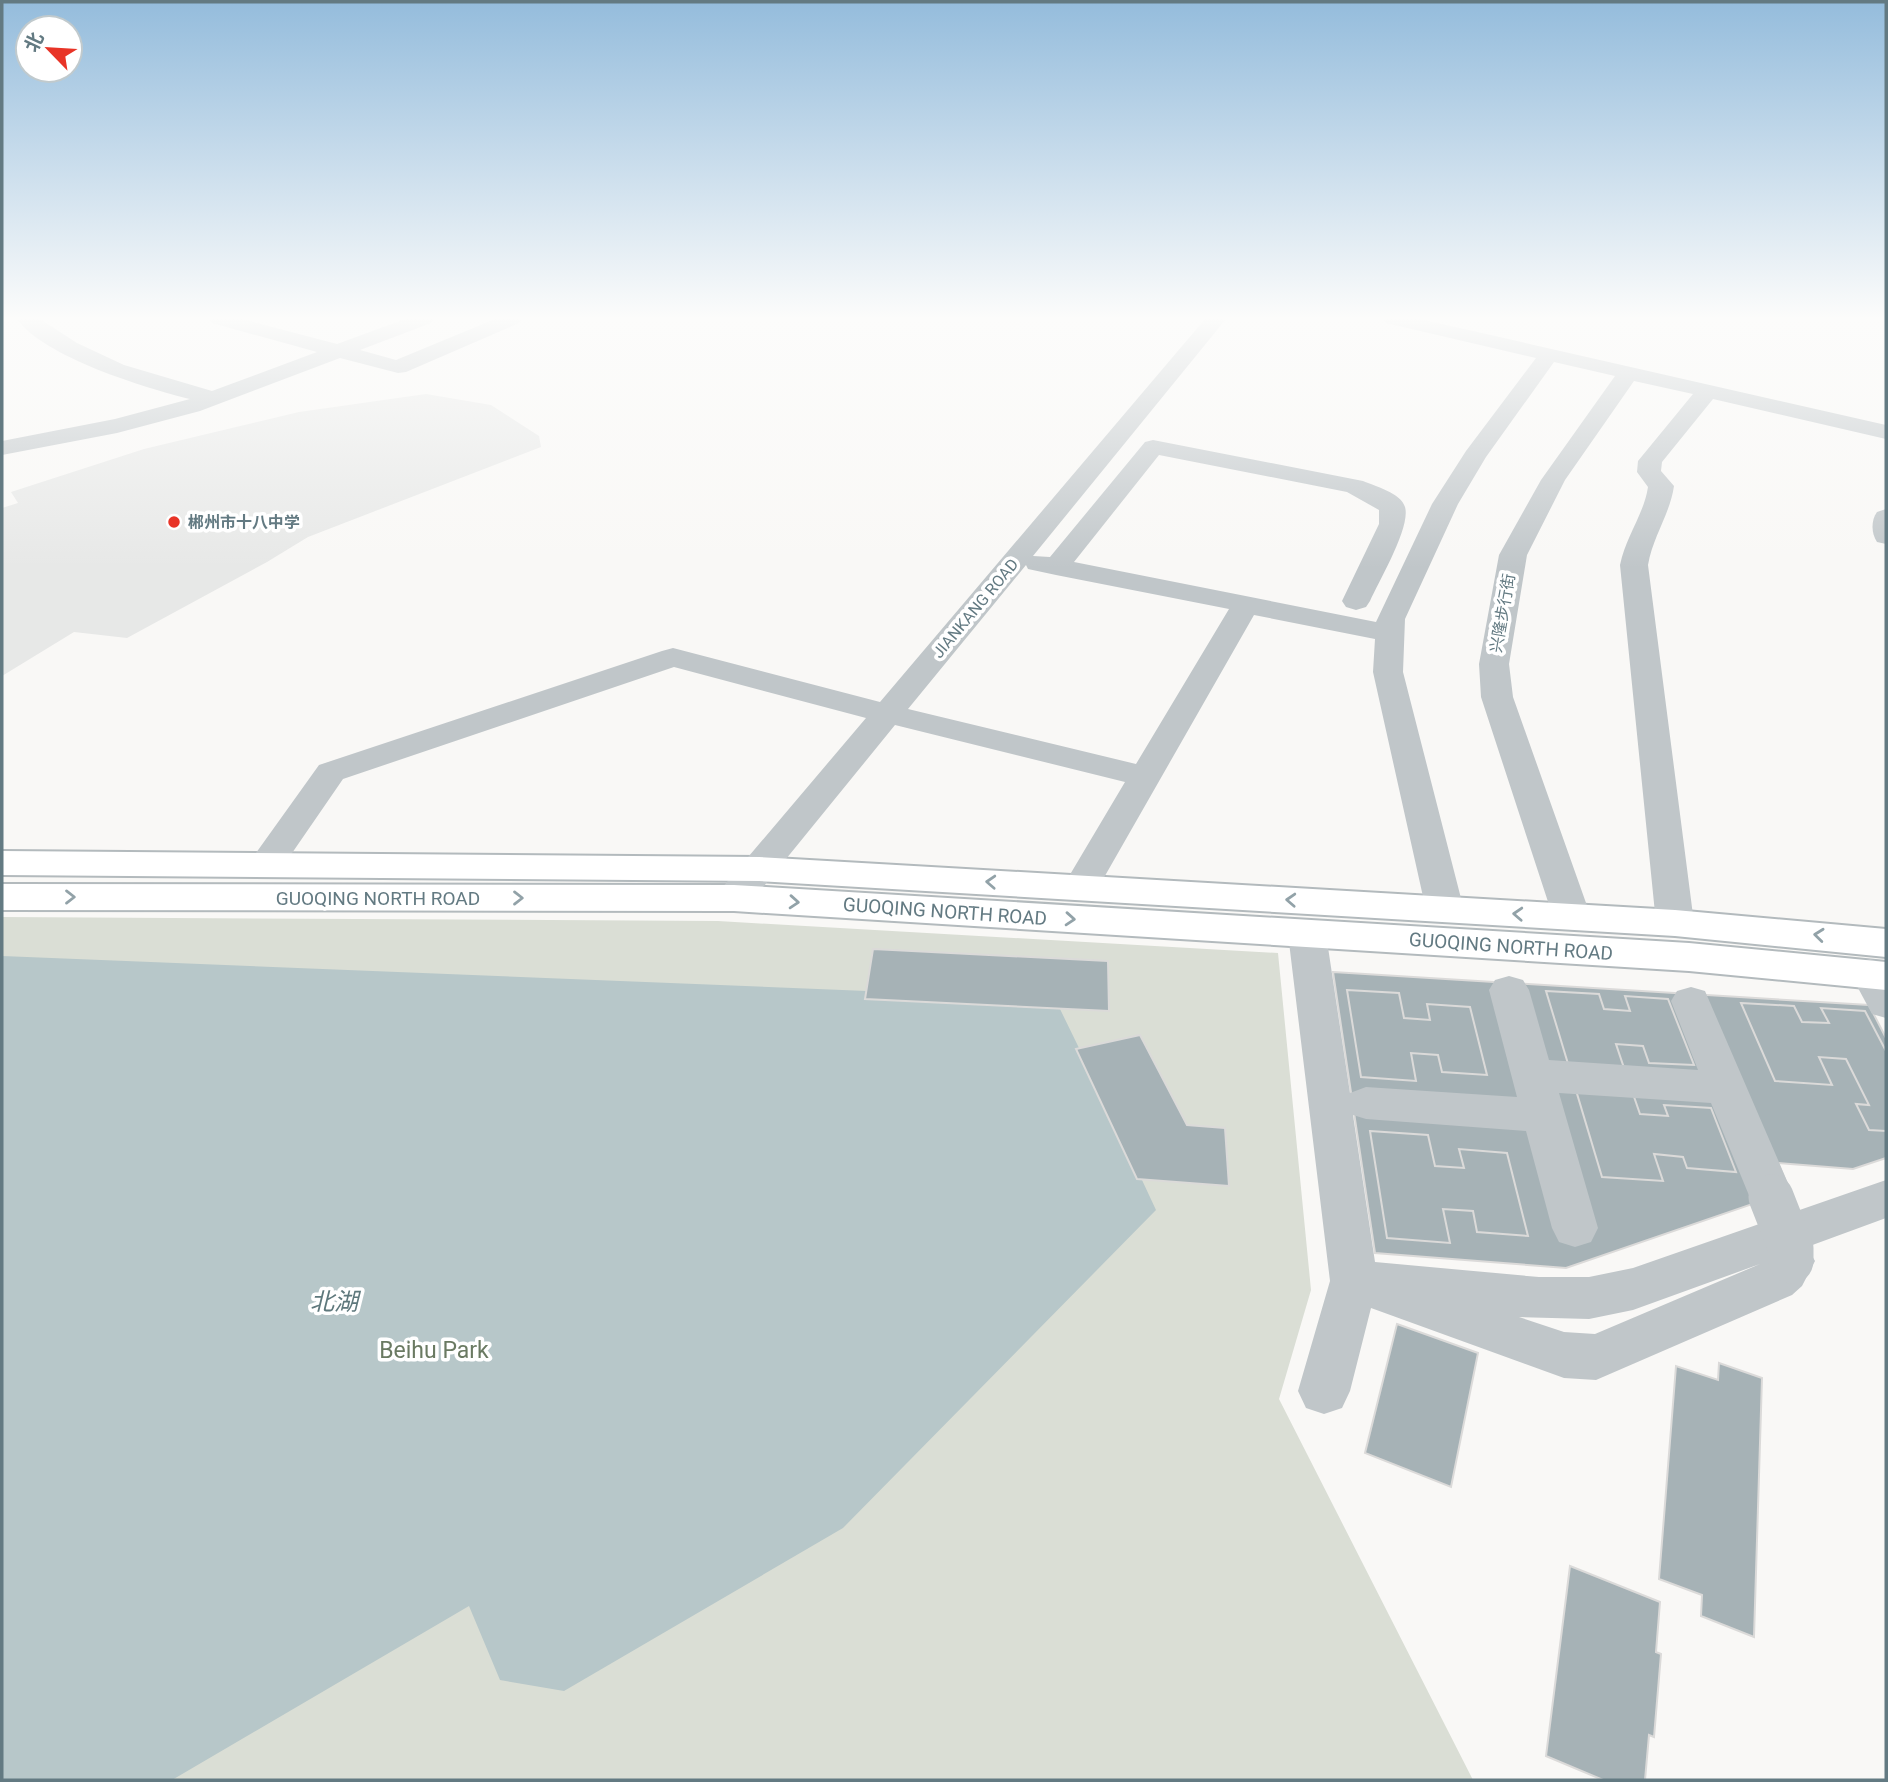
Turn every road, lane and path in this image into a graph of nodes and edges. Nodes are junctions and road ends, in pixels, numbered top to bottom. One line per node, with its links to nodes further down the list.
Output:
1 (201, 402): 8 (street)
2 (1147, 402): 11 (street, JIANKANG ROAD)
3 (1514, 402): 15 (street)
4 (1608, 402): 25 (street, 兴隆步行街)
5 (1699, 402): 26 (lane)
6 (1756, 402): 7 (street)
7 (1886, 432)
8 (2, 448)
9 (1886, 517): 10 (street)
10 (1886, 536)
11 (1016, 559): 12 (street); 16 (street, JIANKANG ROAD)
12 (1056, 566): 13 (street); 14 (street)
13 (1356, 601)
14 (1247, 604): 15 (street); 17 (street)
15 (1390, 633): 24 (street)
16 (888, 713): 17 (lane); 19 (street); 20 (street, JIANKANG ROAD)
17 (1146, 777): 21 (street)
18 (2, 863): 19 (main road, GUOQING NORTH ROAD)
19 (266, 864): 20 (main road, GUOQING NORTH ROAD)
20 (759, 869): 21 (main road, GUOQING NORTH ROAD, one-way to 20); 23 (street, JIANKANG ROAD)
21 (1080, 888): 24 (main road, GUOQING NORTH ROAD, one-way to 21)
22 (2, 897): 23 (main road, GUOQING NORTH ROAD, one-way to 23)
23 (734, 898): 27 (main road, GUOQING NORTH ROAD, one-way to 27)
24 (1445, 910): 25 (main road, GUOQING NORTH ROAD, one-way to 24)
25 (1572, 917): 26 (main road, GUOQING NORTH ROAD)
26 (1675, 923): 28 (main road, GUOQING NORTH ROAD, one-way to 26)
27 (1307, 934): 28 (main road, GUOQING NORTH ROAD); 37 (street)
28 (1882, 974)
29 (1509, 990): 31 (street)
30 (1691, 1001): 32 (street)
31 (1532, 1075): 32 (street); 34 (street)
32 (1727, 1088): 37 (street, bridge)
33 (1366, 1103): 34 (street)
34 (1543, 1116): 36 (street)
35 (1886, 1199): 37 (street)
36 (1575, 1228)
37 (1354, 1281): 38 (street)
38 (1324, 1391)

